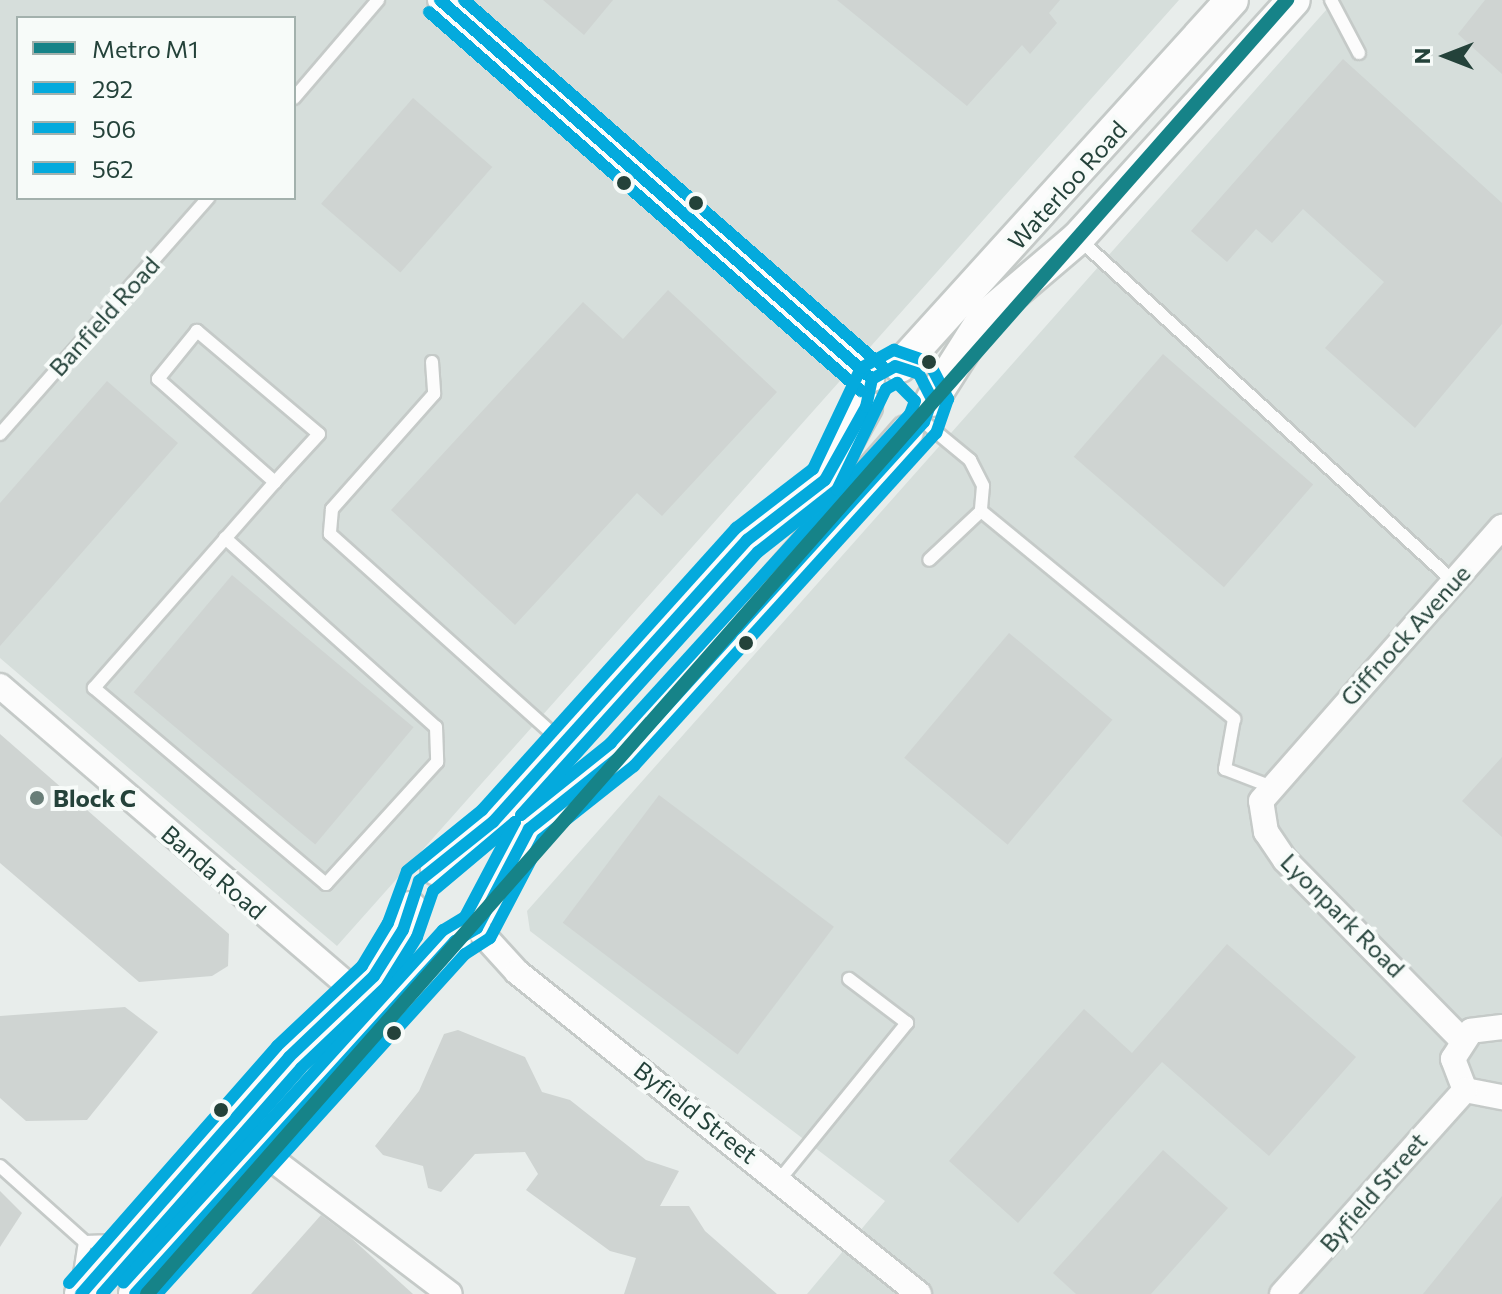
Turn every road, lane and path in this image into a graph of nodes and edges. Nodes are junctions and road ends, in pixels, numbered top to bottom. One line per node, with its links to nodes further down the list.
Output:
1 (378, 0): 7 (lane)
2 (440, 0): 11 (street)
3 (1232, 0): 11 (street, Waterloo Road)
4 (1294, 0): 9 (street, Waterloo Road)
5 (1331, 0): 6 (lane)
6 (1359, 53)
7 (296, 96)
8 (206, 200): 13 (lane, Banfield Road)
9 (1078, 238): 12 (street, Waterloo Road); 19 (lane)
10 (432, 362): 22 (lane)
11 (879, 384): 12 (street); 12 (street); 22 (street, Waterloo Road)
12 (921, 418): 15 (lane); 26 (street, Waterloo Road)
13 (0, 434)
14 (275, 482): 14 (lane); 17 (lane)
15 (981, 511): 18 (lane); 23 (lane)
16 (1502, 527): 19 (street, Giffnock Avenue)
17 (225, 538): 17 (lane)
18 (929, 560)
19 (1453, 581): 21 (street, Giffnock Avenue)
20 (0, 686): 28 (street, Banda Road)
21 (1308, 743): 23 (street, Lyonpark Road)
22 (563, 744): 24 (street, Waterloo Road)
23 (1272, 787): 30 (street, Lyonpark Road)
24 (437, 869): 25 (street); 26 (street)
25 (410, 908): 26 (street); 28 (street)
26 (472, 926): 33 (street, Waterloo Road); 35 (street, Byfield Street)
27 (849, 979): 35 (lane)
28 (357, 993): 36 (street)
29 (1502, 1027): 30 (street)
30 (1461, 1039): 31 (street)
31 (1465, 1090): 32 (street); 43 (street, Byfield Street)
32 (1502, 1097)
33 (264, 1153): 40 (street, Waterloo Road); 41 (street)
34 (0, 1166): 37 (lane)
35 (781, 1178): 42 (street, Byfield Street)
36 (128, 1241): 37 (lane); 39 (street)
37 (85, 1242): 38 (lane)
38 (74, 1294)
39 (81, 1294)
40 (135, 1294)
41 (450, 1294)
42 (919, 1294)
43 (1282, 1294)

